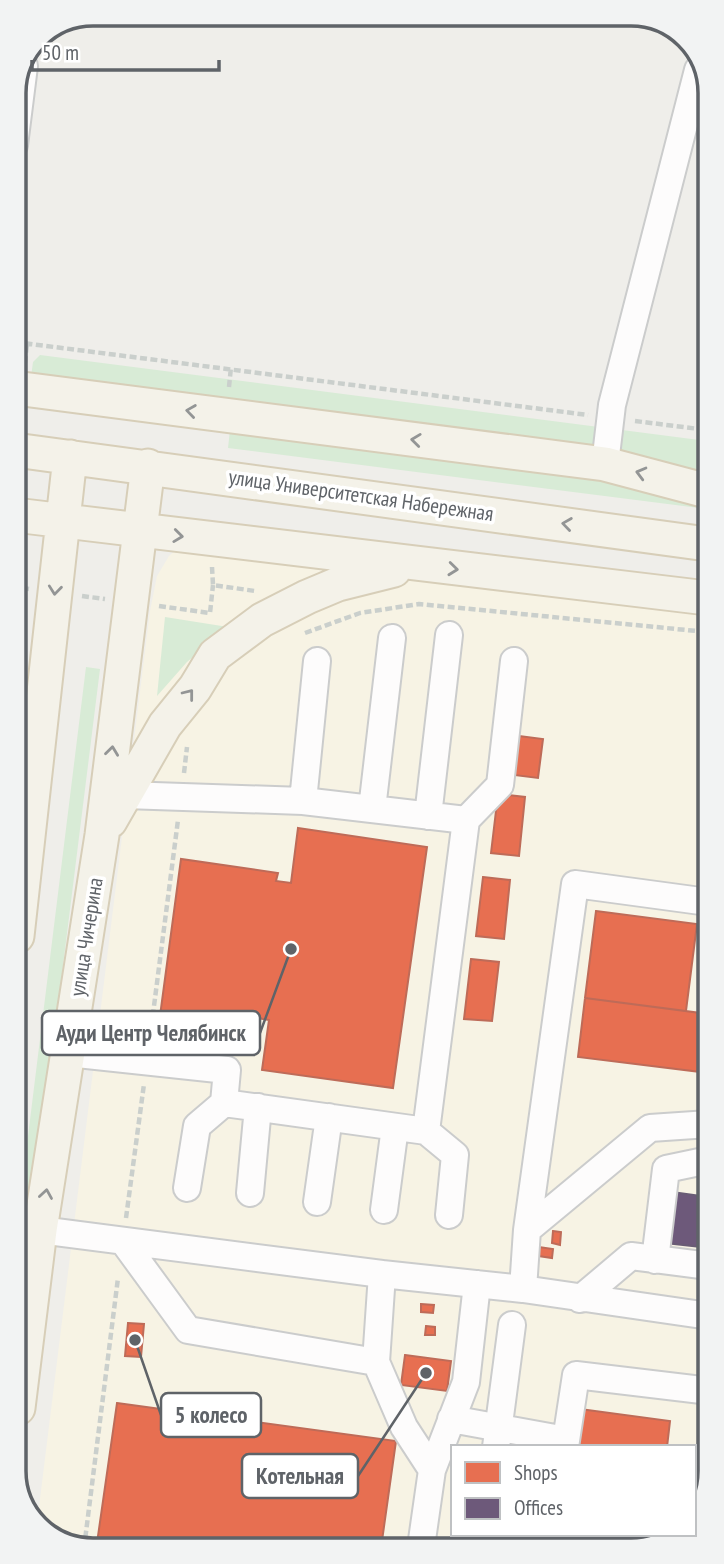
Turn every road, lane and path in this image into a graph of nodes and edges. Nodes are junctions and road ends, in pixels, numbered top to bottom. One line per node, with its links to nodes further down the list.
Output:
1 (696, 79): 4 (lane)
2 (26, 343): 4 (path)
3 (26, 389): 8 (main road, one-way to 3)
4 (611, 418): 5 (path); 8 (lane)
5 (698, 429)
6 (26, 451): 7 (main road, улица Университетская Набережная)
7 (70, 457): 9 (main road, улица Университетская Набережная); 12 (main road)
8 (605, 464): 10 (main road, one-way to 8)
9 (148, 466): 13 (main road, улица Чичерина); 14 (main road, улица Университетская Набережная, one-way to 9)
10 (698, 489)
11 (26, 517): 12 (main road)
12 (62, 522): 13 (main road); 31 (main road, one-way to 31)
13 (139, 531): 15 (main road, one-way to 15); 32 (main road, улица Чичерина, one-way to 13)
14 (698, 543)
15 (412, 565): 16 (main road, one-way to 16); 25 (main road, one-way to 15)
16 (698, 597)
17 (698, 631): 18 (path)
18 (302, 634)
19 (449, 635): 29 (lane)
20 (392, 638): 28 (lane)
21 (317, 661): 27 (lane)
22 (514, 661): 30 (lane)
23 (188, 739): 26 (path)
24 (26, 795): 31 (main road)
25 (125, 795): 26 (lane); 32 (main road)
26 (181, 799): 27 (lane); 36 (path)
27 (303, 801): 28 (lane)
28 (372, 809): 29 (lane)
29 (428, 816): 30 (lane)
30 (466, 820): 42 (lane)
31 (29, 834): 33 (main road)
32 (102, 835): 35 (main road, улица Чичерина)
33 (26, 860)
34 (698, 901): 50 (lane)
35 (68, 1053): 36 (lane); 49 (main road, улица Чичерина, one-way to 35)
36 (147, 1061): 37 (lane); 51 (path)
37 (225, 1103): 38 (lane); 44 (lane)
38 (258, 1107): 39 (lane); 45 (lane)
39 (329, 1117): 41 (lane); 46 (lane)
40 (698, 1125): 50 (lane)
41 (395, 1127): 42 (lane); 47 (lane)
42 (426, 1130): 48 (lane)
43 (698, 1162): 52 (lane)
44 (187, 1188)
45 (250, 1193)
46 (317, 1202)
47 (384, 1210)
48 (449, 1215)
49 (40, 1230): 51 (lane); 60 (main road, улица Чичерина)
50 (527, 1230): 56 (lane)
51 (123, 1241): 54 (lane); 61 (lane); 67 (path)
52 (655, 1260): 53 (lane); 57 (lane)
53 (698, 1265)
54 (382, 1274): 55 (lane); 61 (lane)
55 (477, 1284): 56 (lane); 63 (lane)
56 (523, 1289): 57 (lane)
57 (580, 1299): 58 (lane)
58 (698, 1314)
59 (512, 1325): 64 (lane)
60 (26, 1343)
61 (376, 1362): 66 (lane)
62 (698, 1390): 65 (lane)
63 (452, 1419): 64 (lane); 66 (lane)
64 (497, 1437): 65 (lane)
65 (566, 1443)
66 (432, 1470): 68 (lane)
67 (85, 1537)
68 (422, 1538)

